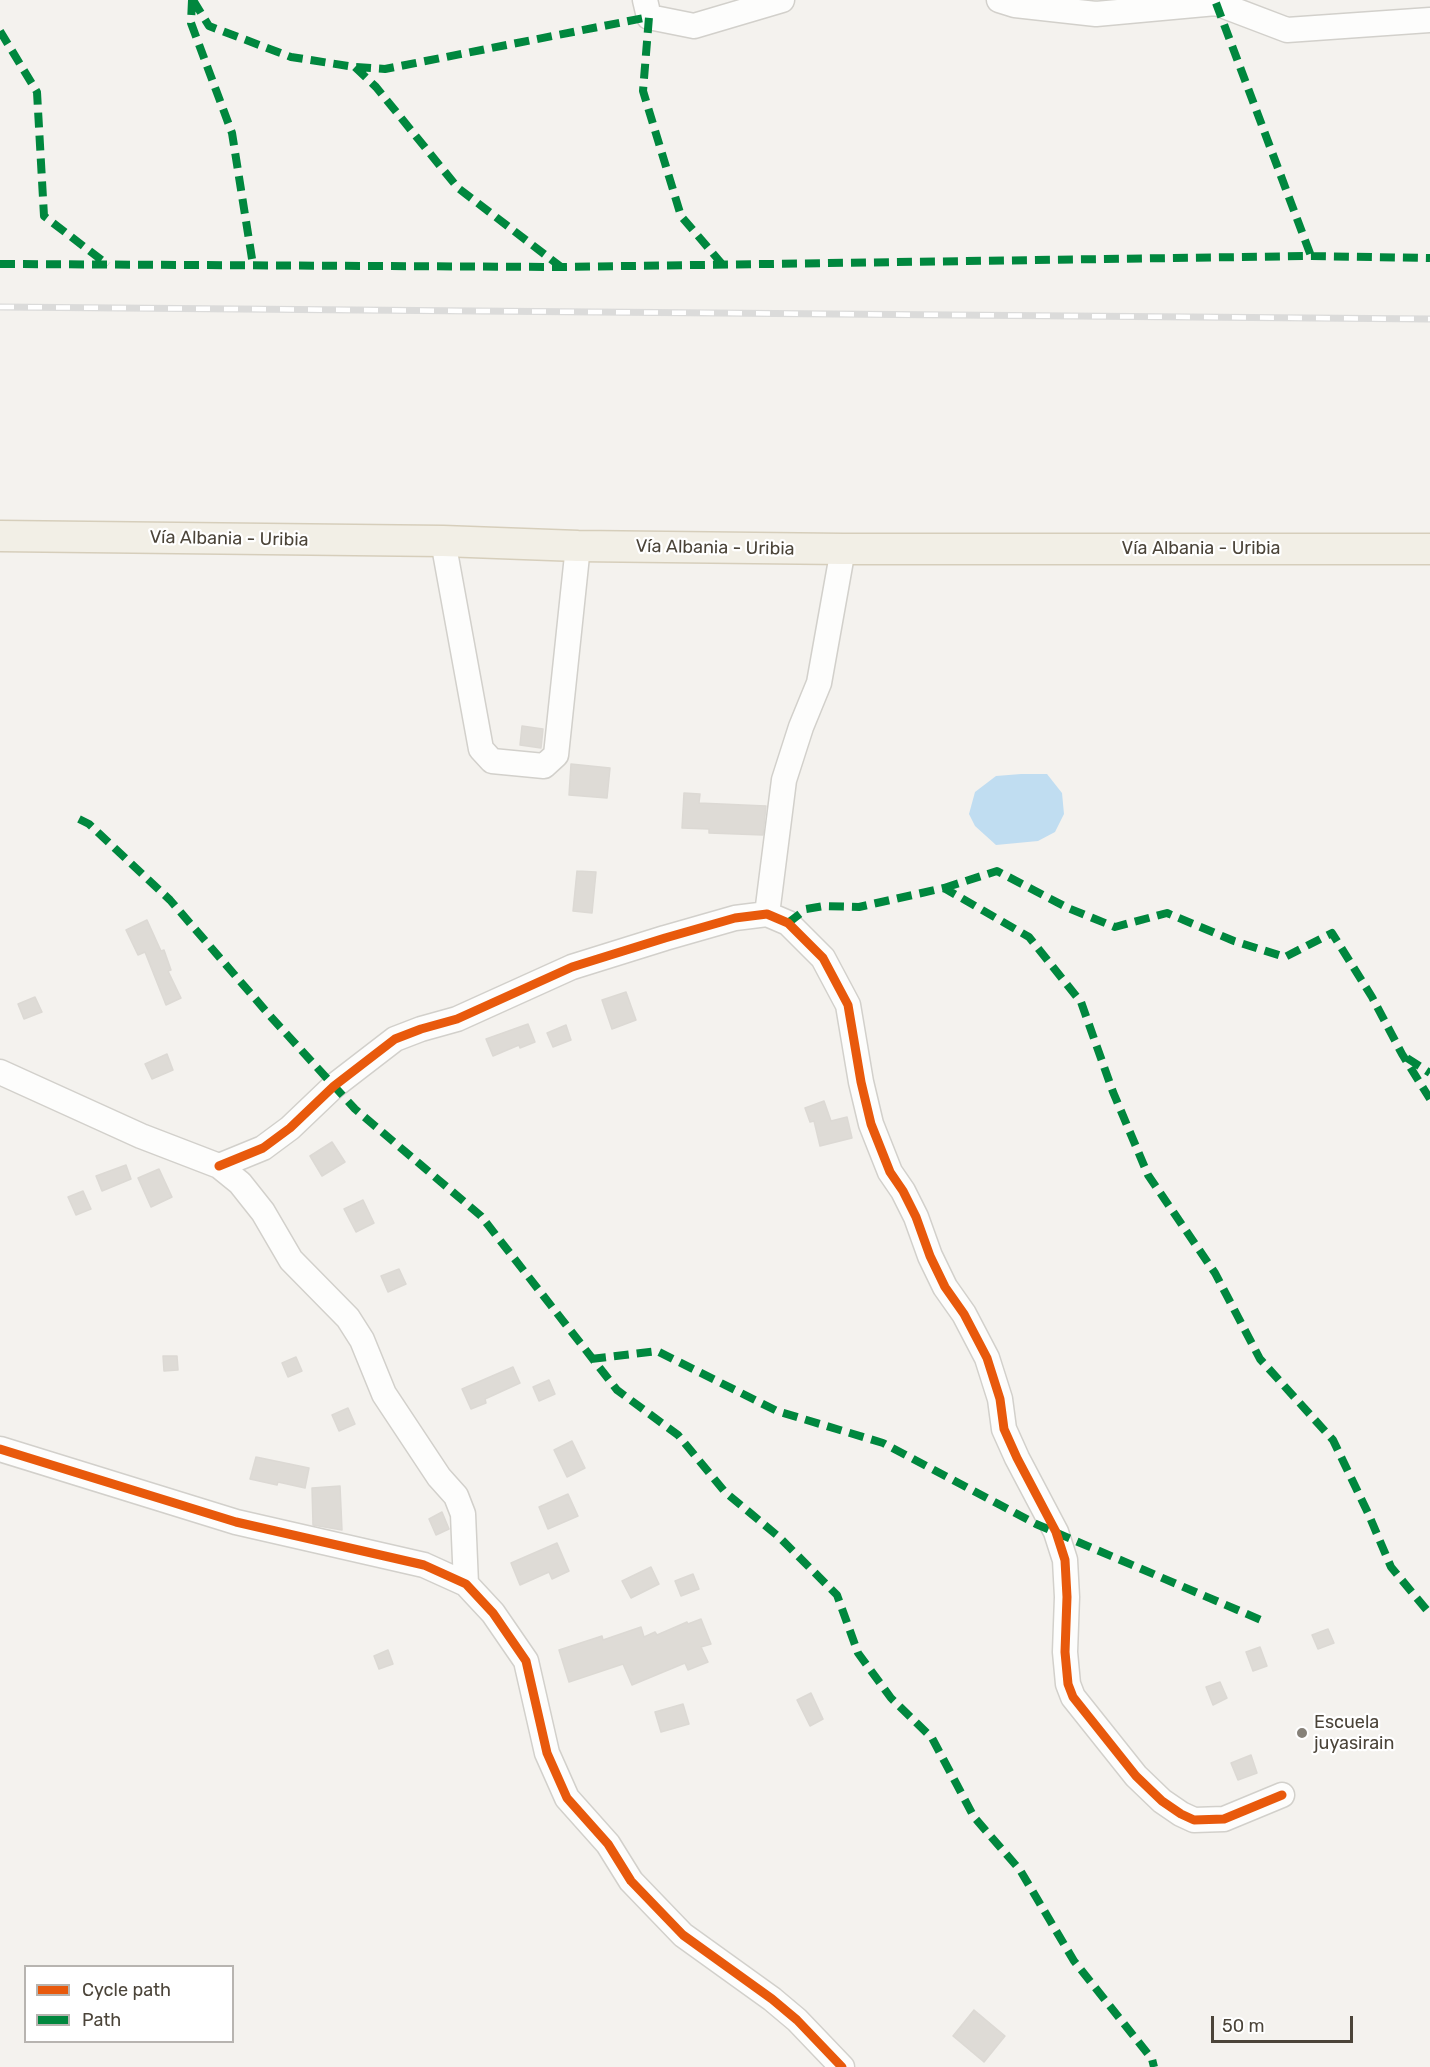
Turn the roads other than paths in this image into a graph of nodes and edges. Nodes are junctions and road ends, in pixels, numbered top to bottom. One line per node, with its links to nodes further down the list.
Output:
1 (782, 0): 4 (street)
2 (999, 0): 3 (street)
3 (1216, 2): 5 (street)
4 (647, 8)
5 (1430, 20)
6 (0, 536): 7 (main road, Vía Albania - Uribia)
7 (443, 541): 8 (main road, Vía Albania - Uribia); 8 (street)
8 (578, 546): 9 (main road, Vía Albania - Uribia)
9 (843, 549): 10 (main road, Vía Albania - Uribia); 11 (street)
10 (1430, 549)
11 (767, 914): 13 (street); 16 (street)
12 (0, 1072): 13 (street)
13 (219, 1166): 15 (street)
14 (0, 1449): 15 (street)
15 (466, 1584): 17 (street)
16 (1282, 1795)
17 (842, 2067)

